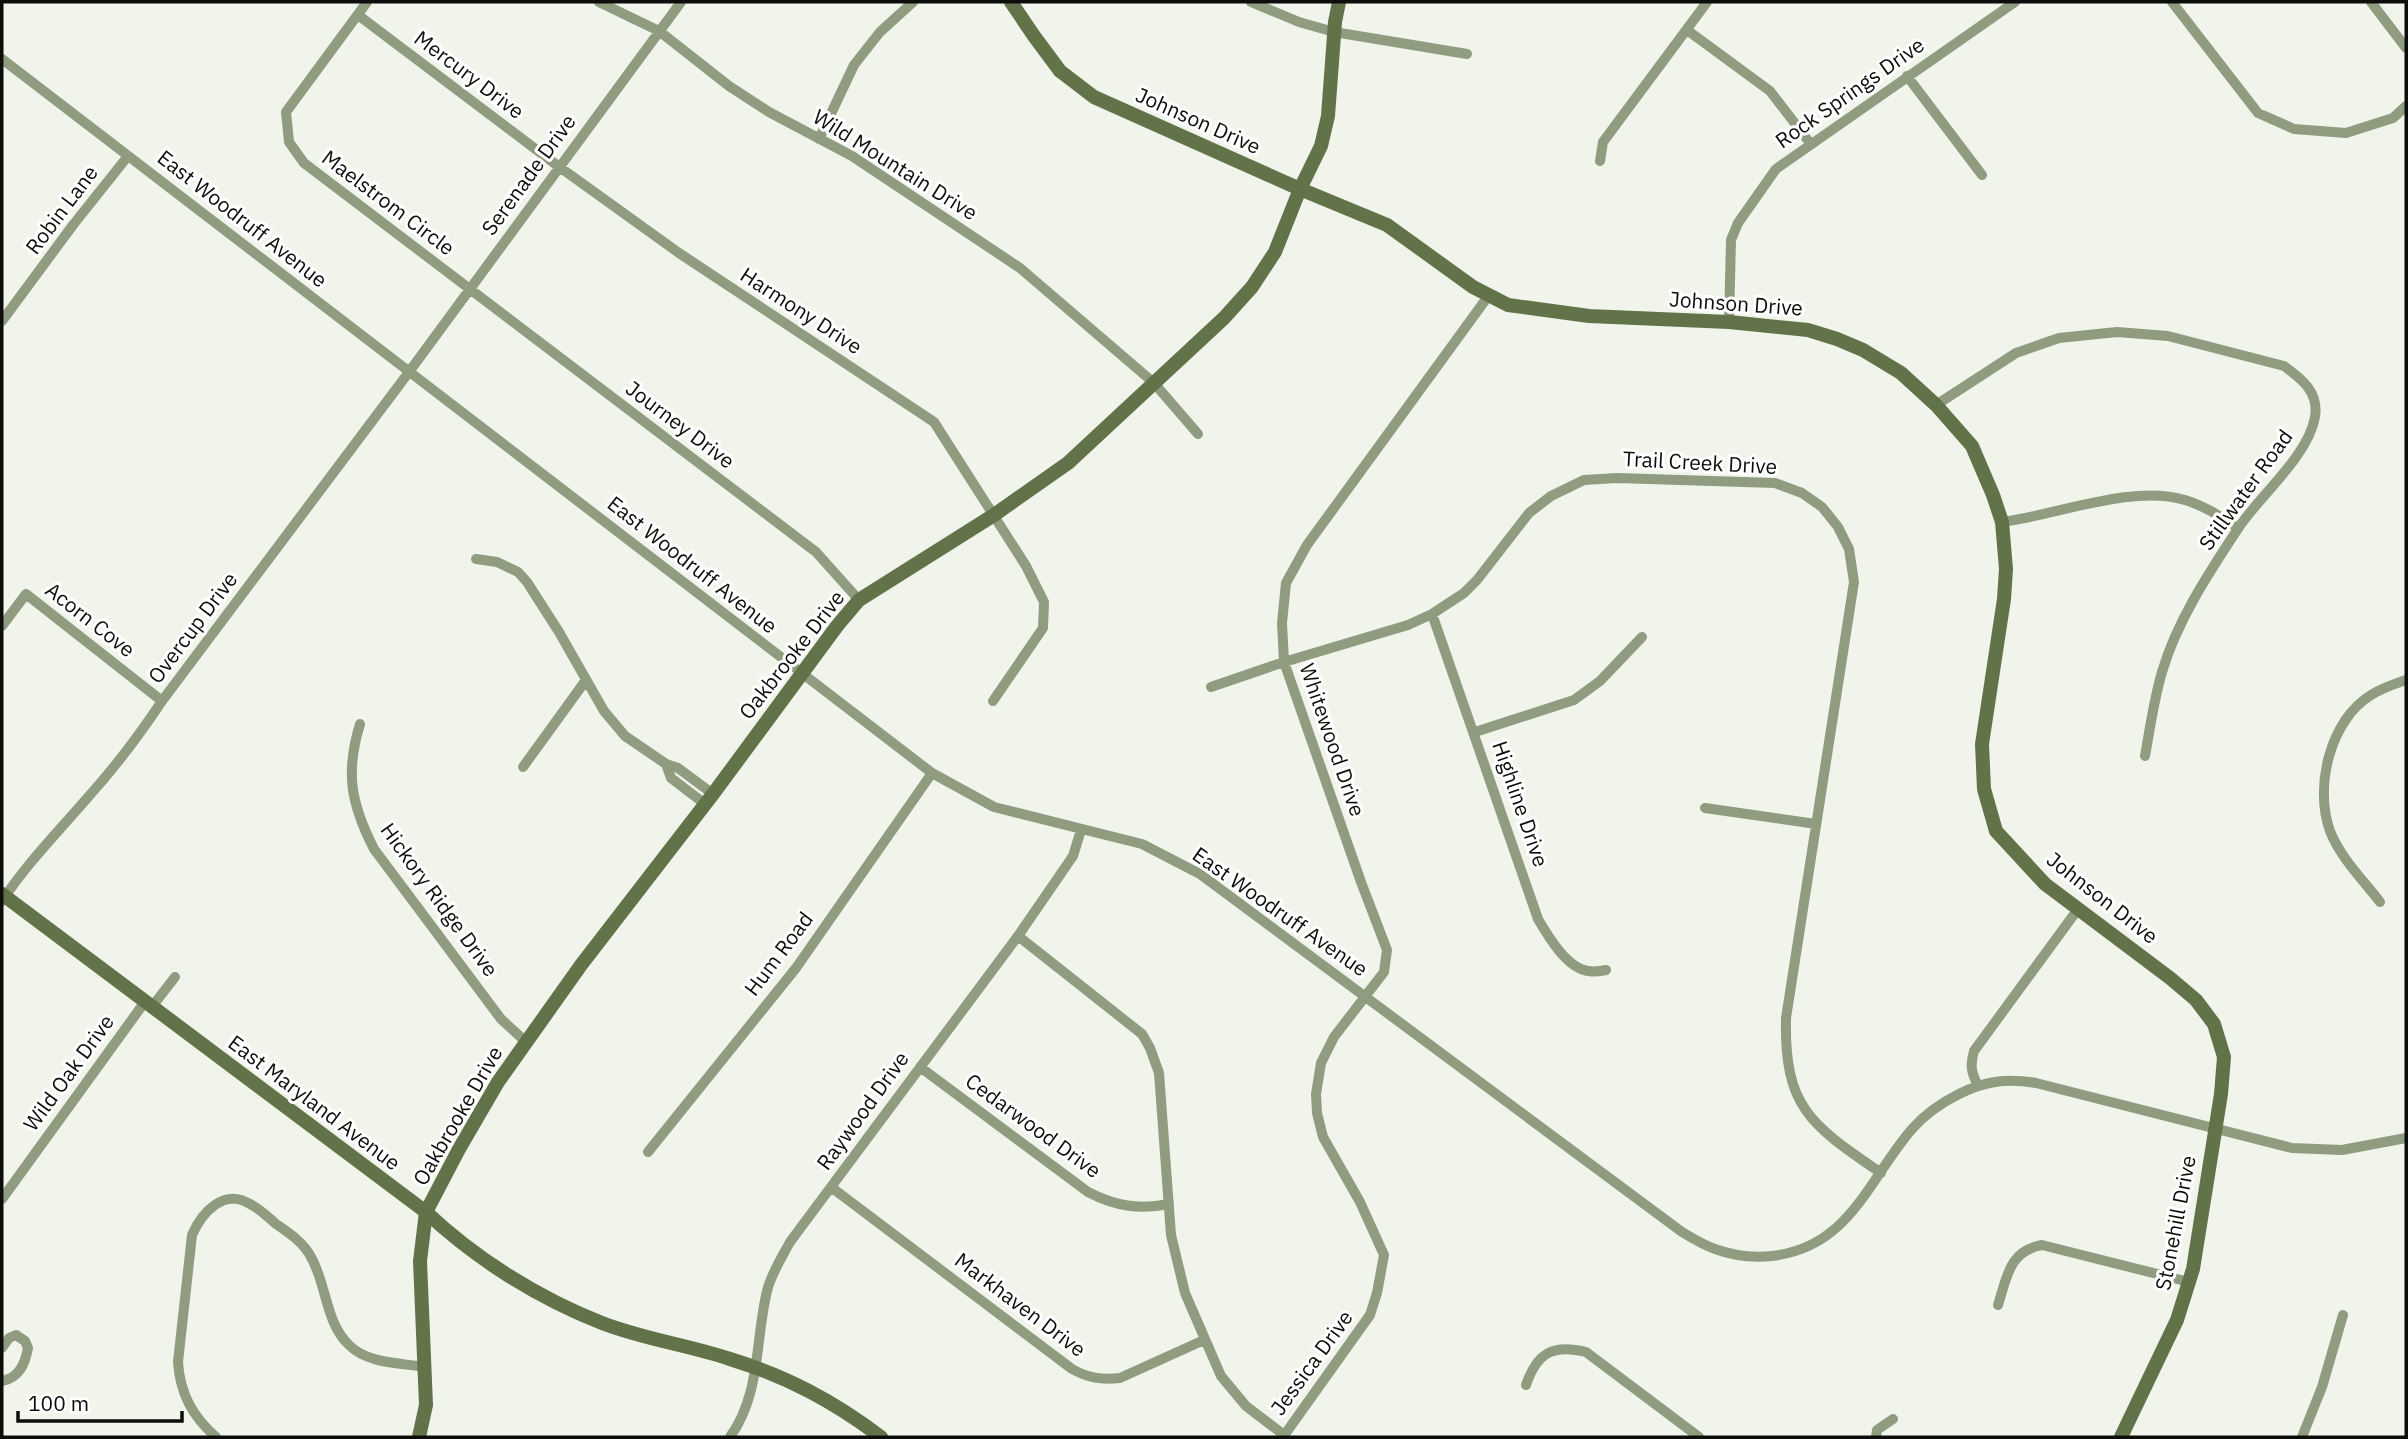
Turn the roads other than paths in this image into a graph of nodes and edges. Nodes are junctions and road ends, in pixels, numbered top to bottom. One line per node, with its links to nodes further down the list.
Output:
1 (367, 2): 12 (street, Maelstrom Circle)
2 (599, 2): 14 (street, Wild Mountain Drive)
3 (681, 2): 14 (street, Serenade Drive)
4 (913, 2): 21 (street)
5 (1011, 2): 27 (street, Johnson Drive)
6 (1251, 2): 15 (street)
7 (1339, 2): 15 (street, Oakbrooke Drive)
8 (1707, 2): 13 (street)
9 (2015, 2): 19 (street, Rock Springs Drive)
10 (2172, 2): 20 (street)
11 (2371, 2): 16 (street)
12 (358, 15): 25 (street, Mercury Drive); 28 (street, Maelstrom Circle)
13 (1687, 30): 22 (street); 24 (street)
14 (659, 31): 21 (street, Wild Mountain Drive); 25 (street, Serenade Drive)
15 (1334, 32): 17 (street); 27 (street, Oakbrooke Drive)
16 (2406, 48)
17 (1467, 54)
18 (2, 59): 23 (street, East Woodruff Avenue)
19 (1908, 76): 22 (street, Rock Springs Drive); 26 (street)
20 (2406, 106)
21 (819, 139): 33 (street, Wild Mountain Drive)
22 (1810, 144): 31 (street, Rock Springs Drive)
23 (128, 156): 30 (street, Robin Lane); 32 (street, East Woodruff Avenue)
24 (1600, 161)
25 (558, 166): 28 (street, Serenade Drive); 36 (street, Harmony Drive)
26 (1982, 175)
27 (1300, 189): 29 (street, Johnson Drive); 33 (street, Oakbrooke Drive)
28 (469, 289): 32 (street, Serenade Drive); 40 (street, Journey Drive)
29 (1489, 296): 31 (street, Johnson Drive); 44 (street, Whitewood Drive)
30 (2, 321)
31 (1729, 322): 34 (street, Johnson Drive)
32 (409, 372): 45 (street, East Woodruff Avenue); 49 (street, Overcup Drive)
33 (1154, 383): 35 (street, Wild Mountain Drive); 36 (street, Oakbrooke Drive)
34 (1936, 405): 37 (street, Johnson Drive); 38 (street, Stillwater Road)
35 (1198, 434)
36 (994, 515): 40 (street, Oakbrooke Drive); 50 (street, Harmony Drive)
37 (2002, 522): 38 (street); 65 (street, Johnson Drive)
38 (2238, 528): 53 (street, Stillwater Road)
39 (476, 559): 46 (street)
40 (859, 600): 45 (street, Oakbrooke Drive)
41 (1432, 614): 44 (street, Trail Creek Drive); 52 (street, Highline Drive); 61 (street, Trail Creek Drive)
42 (2, 626): 49 (street, Acorn Cove)
43 (1642, 637): 52 (street)
44 (1284, 662): 48 (street, Trail Creek Drive); 69 (street, Whitewood Drive)
45 (802, 673): 57 (street, East Woodruff Avenue); 59 (street, Oakbrooke Drive)
46 (586, 680): 54 (street); 55 (street)
47 (2406, 680): 64 (street)
48 (1211, 687)
49 (162, 701): 63 (street, Overcup Drive)
50 (993, 701)
51 (360, 723): 71 (street, Hickory Ridge Drive)
52 (1475, 732): 67 (street, Highline Drive)
53 (2145, 756)
54 (666, 764): 56 (street); 58 (street)
55 (523, 767)
56 (683, 772): 58 (street); 59 (street)
57 (932, 773): 62 (street, East Woodruff Avenue); 76 (street, Hum Road)
58 (676, 782): 59 (street)
59 (709, 799): 71 (street, Oakbrooke Drive)
60 (1705, 808): 61 (street)
61 (1816, 824): 77 (street, Trail Creek Drive)
62 (1081, 830): 66 (street, Raywood Drive); 69 (street, East Woodruff Avenue)
63 (3, 897): 70 (street, East Maryland Avenue)
64 (2380, 902)
65 (2078, 909): 73 (street); 74 (street, Johnson Drive)
66 (1018, 936): 72 (street, Raywood Drive); 80 (street, Jessica Drive)
67 (1606, 970)
68 (174, 977): 70 (street, Wild Oak Drive)
69 (1366, 996): 77 (street, East Woodruff Avenue); 92 (street, Jessica Drive)
70 (148, 1005): 79 (street, Wild Oak Drive); 81 (street, East Maryland Avenue)
71 (526, 1042): 81 (street, Oakbrooke Drive)
72 (920, 1067): 78 (street, Raywood Drive); 80 (street, Cedarwood Drive)
73 (1978, 1085): 74 (street, East Woodruff Avenue); 77 (street, East Woodruff Avenue)
74 (2214, 1130): 75 (street, East Woodruff Avenue); 82 (street, Stonehill Drive)
75 (2406, 1138)
76 (648, 1152)
77 (1881, 1173)
78 (831, 1186): 85 (street, Markhaven Drive); 88 (street, Raywood Drive)
79 (2, 1199)
80 (1169, 1204): 85 (street, Jessica Drive)
81 (426, 1212): 87 (street, Oakbrooke Drive); 88 (street, East Maryland Avenue)
82 (2189, 1282): 83 (street); 99 (street, Stonehill Drive)
83 (1998, 1305)
84 (2343, 1315): 100 (street)
85 (1204, 1340): 92 (street, Jessica Drive)
86 (2, 1348): 89 (street)
87 (425, 1367): 93 (street); 94 (street, Oakbrooke Drive)
88 (755, 1367): 95 (street, Raywood Drive); 96 (street, East Maryland Avenue)
89 (2, 1381)
90 (1526, 1385): 97 (street)
91 (1893, 1419): 98 (street)
92 (1284, 1436)
93 (216, 1437)
94 (419, 1437)
95 (730, 1437)
96 (881, 1437)
97 (1699, 1437)
98 (1876, 1437)
99 (2121, 1437)
100 (2302, 1437)

